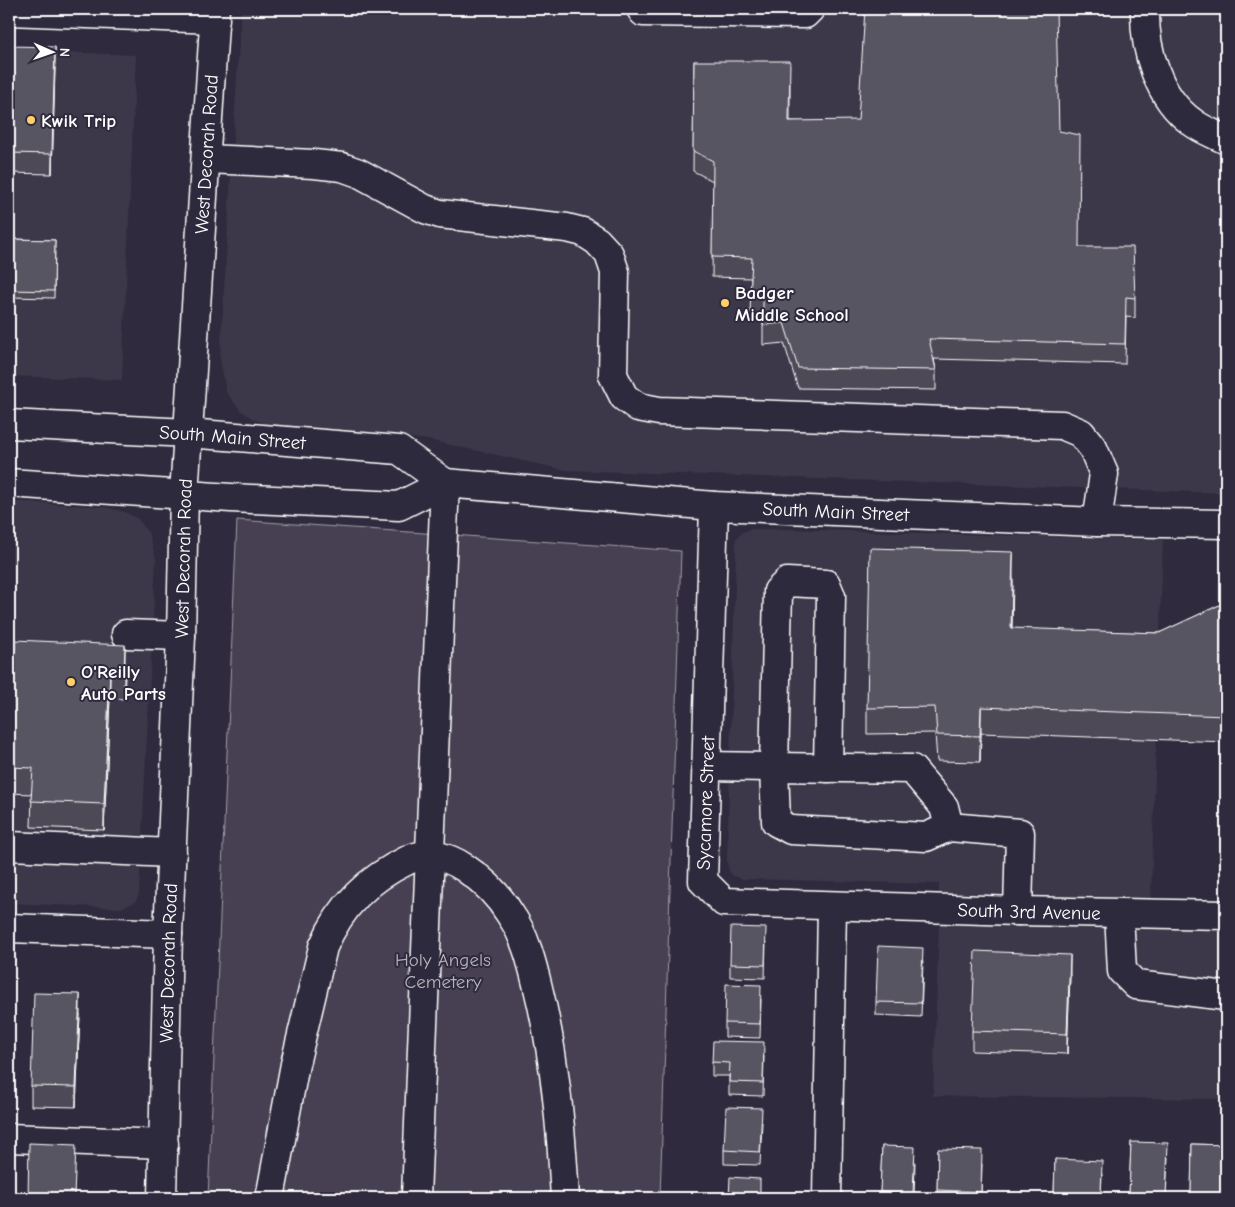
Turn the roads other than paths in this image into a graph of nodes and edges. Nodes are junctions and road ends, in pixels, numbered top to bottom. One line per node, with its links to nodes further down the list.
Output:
1 (641, 9): 2 (street)
2 (810, 9)
3 (1145, 9): 6 (street)
4 (9, 11): 5 (street)
5 (215, 14): 7 (street, West Decorah Road)
6 (1226, 140)
7 (206, 159): 9 (street, West Decorah Road); 14 (street)
8 (9, 424): 9 (street, South Main Street)
9 (188, 433): 11 (street, South Main Street); 12 (street, West Decorah Road)
10 (9, 483): 12 (street)
11 (445, 484): 12 (street); 13 (street, South Main Street); 24 (street)
12 (184, 495): 17 (street, West Decorah Road)
13 (714, 506): 14 (street, South Main Street); 18 (street, Sycamore Street)
14 (1097, 522): 15 (street, South Main Street)
15 (1226, 524)
16 (126, 634): 17 (street)
17 (181, 636): 23 (street, West Decorah Road)
18 (706, 766): 19 (street); 25 (street, Sycamore Street)
19 (774, 767): 20 (street); 20 (street); 21 (street)
20 (828, 768): 21 (street)
21 (949, 827): 26 (street)
22 (9, 846): 23 (street)
23 (172, 853): 30 (street, West Decorah Road)
24 (430, 856): 35 (street); 36 (street); 37 (street)
25 (832, 906): 26 (street, South 3rd Avenue); 38 (street)
26 (1018, 911): 27 (street, South 3rd Avenue)
27 (1118, 913): 28 (street, South 3rd Avenue); 31 (street)
28 (1226, 915)
29 (9, 928): 30 (street)
30 (168, 934): 33 (street, West Decorah Road)
31 (1226, 996)
32 (9, 1138): 33 (street)
33 (164, 1144): 34 (street, West Decorah Road)
34 (162, 1198)
35 (270, 1198)
36 (416, 1198)
37 (565, 1198)
38 (827, 1198)

